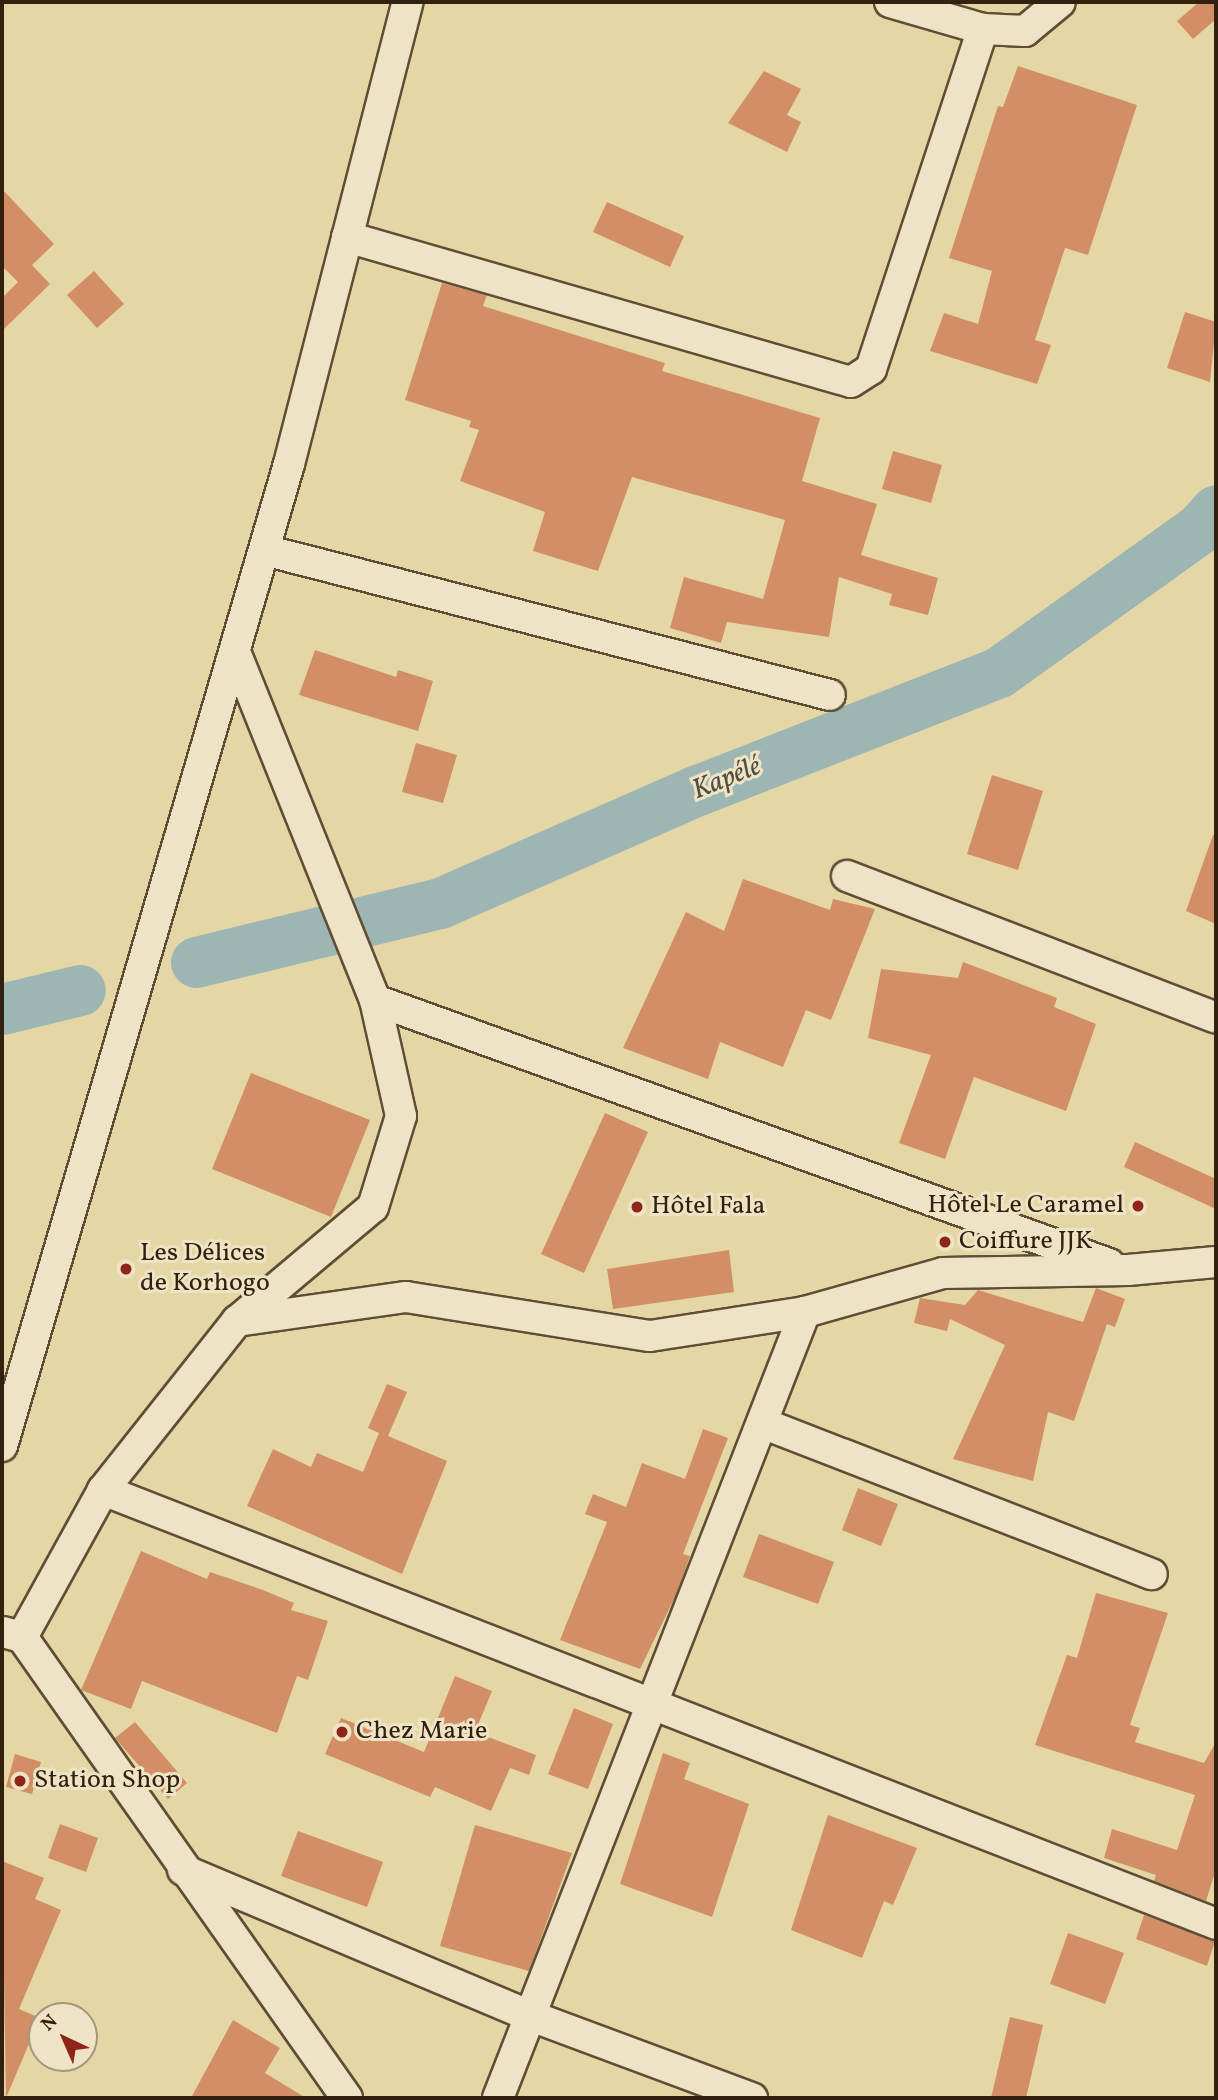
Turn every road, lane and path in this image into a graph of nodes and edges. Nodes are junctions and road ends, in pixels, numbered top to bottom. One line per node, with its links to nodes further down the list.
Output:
1 (408, 2): 5 (street)
2 (890, 2): 4 (street)
3 (1060, 2): 4 (street)
4 (983, 29): 5 (street)
5 (347, 237): 6 (street)
6 (264, 550): 7 (street); 8 (street)
7 (235, 652): 10 (street); 17 (street)
8 (830, 695)
9 (847, 876): 11 (street)
10 (374, 1000): 13 (street); 15 (street)
11 (1216, 1018)
12 (1211, 1265): 13 (street)
13 (1128, 1270): 14 (street)
14 (805, 1312): 15 (street); 16 (street)
15 (237, 1321): 18 (street)
16 (762, 1423): 19 (street); 21 (street)
17 (2, 1446)
18 (103, 1490): 20 (street); 21 (street)
19 (1152, 1574)
20 (12, 1634): 22 (street)
21 (654, 1705): 23 (street); 24 (street)
22 (183, 1870): 24 (street); 25 (street)
23 (1216, 1924)
24 (531, 2016): 26 (street); 27 (street)
25 (347, 2098)
26 (498, 2098)
27 (752, 2098)

